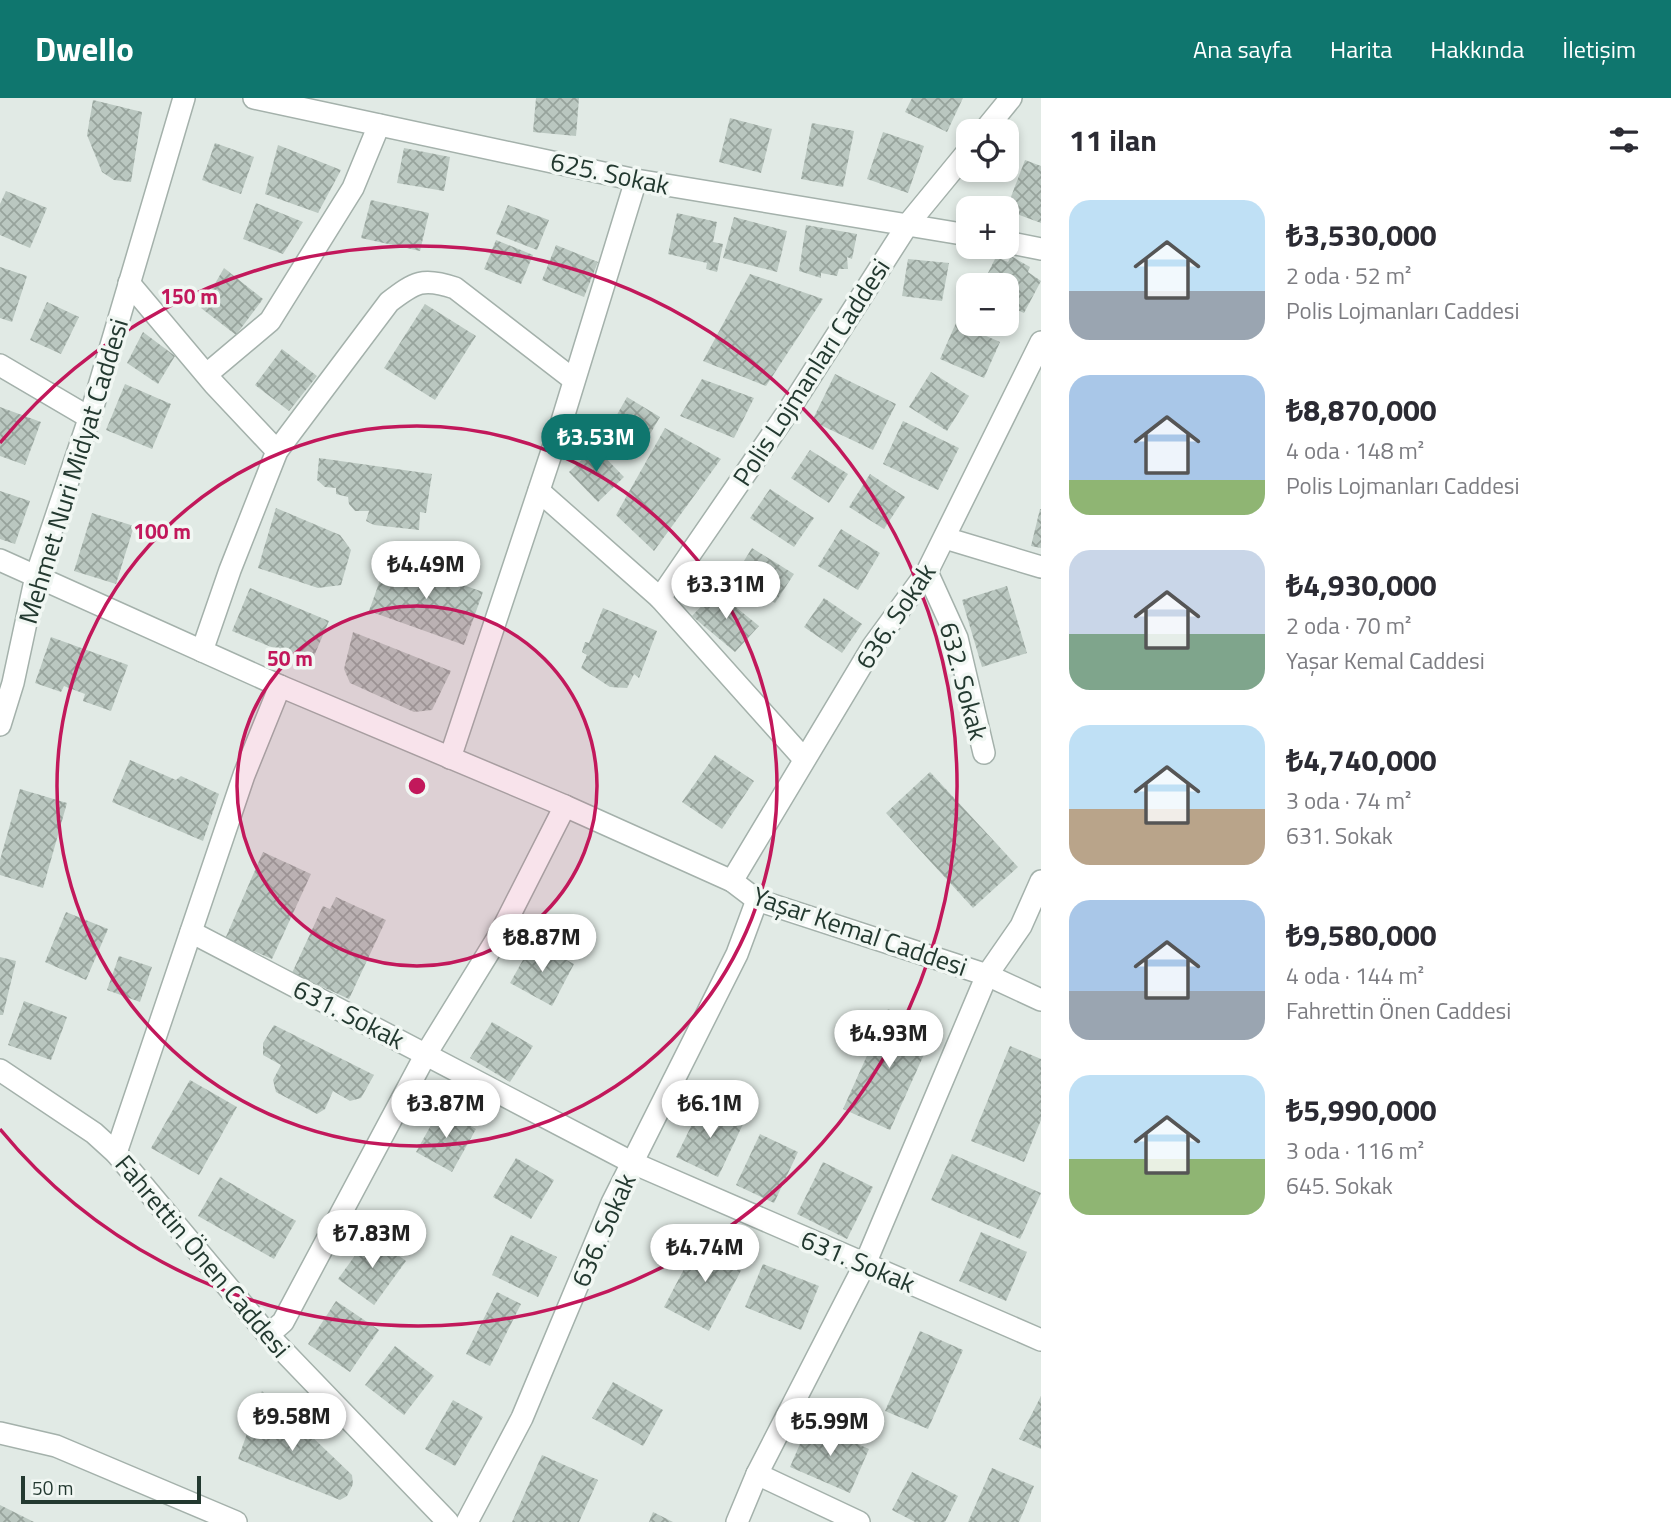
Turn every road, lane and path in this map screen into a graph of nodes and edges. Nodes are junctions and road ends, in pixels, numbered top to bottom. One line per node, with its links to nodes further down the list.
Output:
1 (184, 98): 12 (street, Mehmet Nuri Midyat Caddesi)
2 (254, 98): 5 (street, 625. Sokak)
3 (1011, 98): 4 (street)
4 (994, 119)
5 (379, 125): 7 (street, 625. Sokak); 15 (street)
6 (956, 166): 8 (street, Polis Lojmanları Caddesi)
7 (636, 180): 8 (street, 625. Sokak); 16 (street)
8 (908, 224): 9 (street, 625. Sokak); 25 (street, Polis Lojmanları Caddesi)
9 (956, 233)
10 (1019, 245): 11 (street)
11 (1041, 249)
12 (130, 283): 15 (street); 17 (street, Mehmet Nuri Midyat Caddesi)
13 (1041, 342): 20 (street, 636. Sokak)
14 (0, 365): 17 (street)
15 (206, 374): 18 (street)
16 (574, 380): 18 (street); 19 (street)
17 (90, 418): 24 (street, Mehmet Nuri Midyat Caddesi)
18 (277, 451): 26 (street)
19 (539, 491): 25 (street); 30 (street)
20 (945, 538): 22 (street); 23 (street, 636. Sokak)
21 (0, 560): 24 (street, Yaşar Kemal Caddesi)
22 (1041, 567)
23 (927, 572): 29 (street, 632. Sokak); 31 (street, 636. Sokak)
24 (36, 576): 26 (street, Yaşar Kemal Caddesi); 28 (street, Mehmet Nuri Midyat Caddesi)
25 (660, 598): 31 (street)
26 (202, 651): 27 (street, Yaşar Kemal Caddesi)
27 (280, 685): 30 (street, Yaşar Kemal Caddesi); 36 (street)
28 (0, 724)
29 (984, 753)
30 (450, 758): 32 (street, Yaşar Kemal Caddesi)
31 (804, 759): 33 (street, 636. Sokak)
32 (565, 806): 33 (street, Yaşar Kemal Caddesi); 39 (street)
33 (732, 881): 35 (street, Yaşar Kemal Caddesi)
34 (1041, 881): 37 (street)
35 (757, 900): 37 (street, Yaşar Kemal Caddesi); 42 (street, 636. Sokak)
36 (191, 932): 39 (street, 631. Sokak); 41 (street)
37 (987, 975): 38 (street, Yaşar Kemal Caddesi); 43 (street)
38 (1041, 1000)
39 (426, 1054): 42 (street, 631. Sokak); 44 (street)
40 (0, 1070): 41 (street, Fahrettin Önen Caddesi)
41 (116, 1153): 44 (street, Fahrettin Önen Caddesi)
42 (633, 1163): 43 (street, 631. Sokak); 50 (street, 636. Sokak)
43 (865, 1264): 45 (street, 631. Sokak); 47 (street)
44 (268, 1335): 49 (street, Fahrettin Önen Caddesi)
45 (1041, 1340)
46 (0, 1433): 48 (street)
47 (757, 1474): 51 (street); 52 (street)
48 (236, 1522)
49 (448, 1522)
50 (467, 1522)
51 (737, 1522)
52 (859, 1522)

